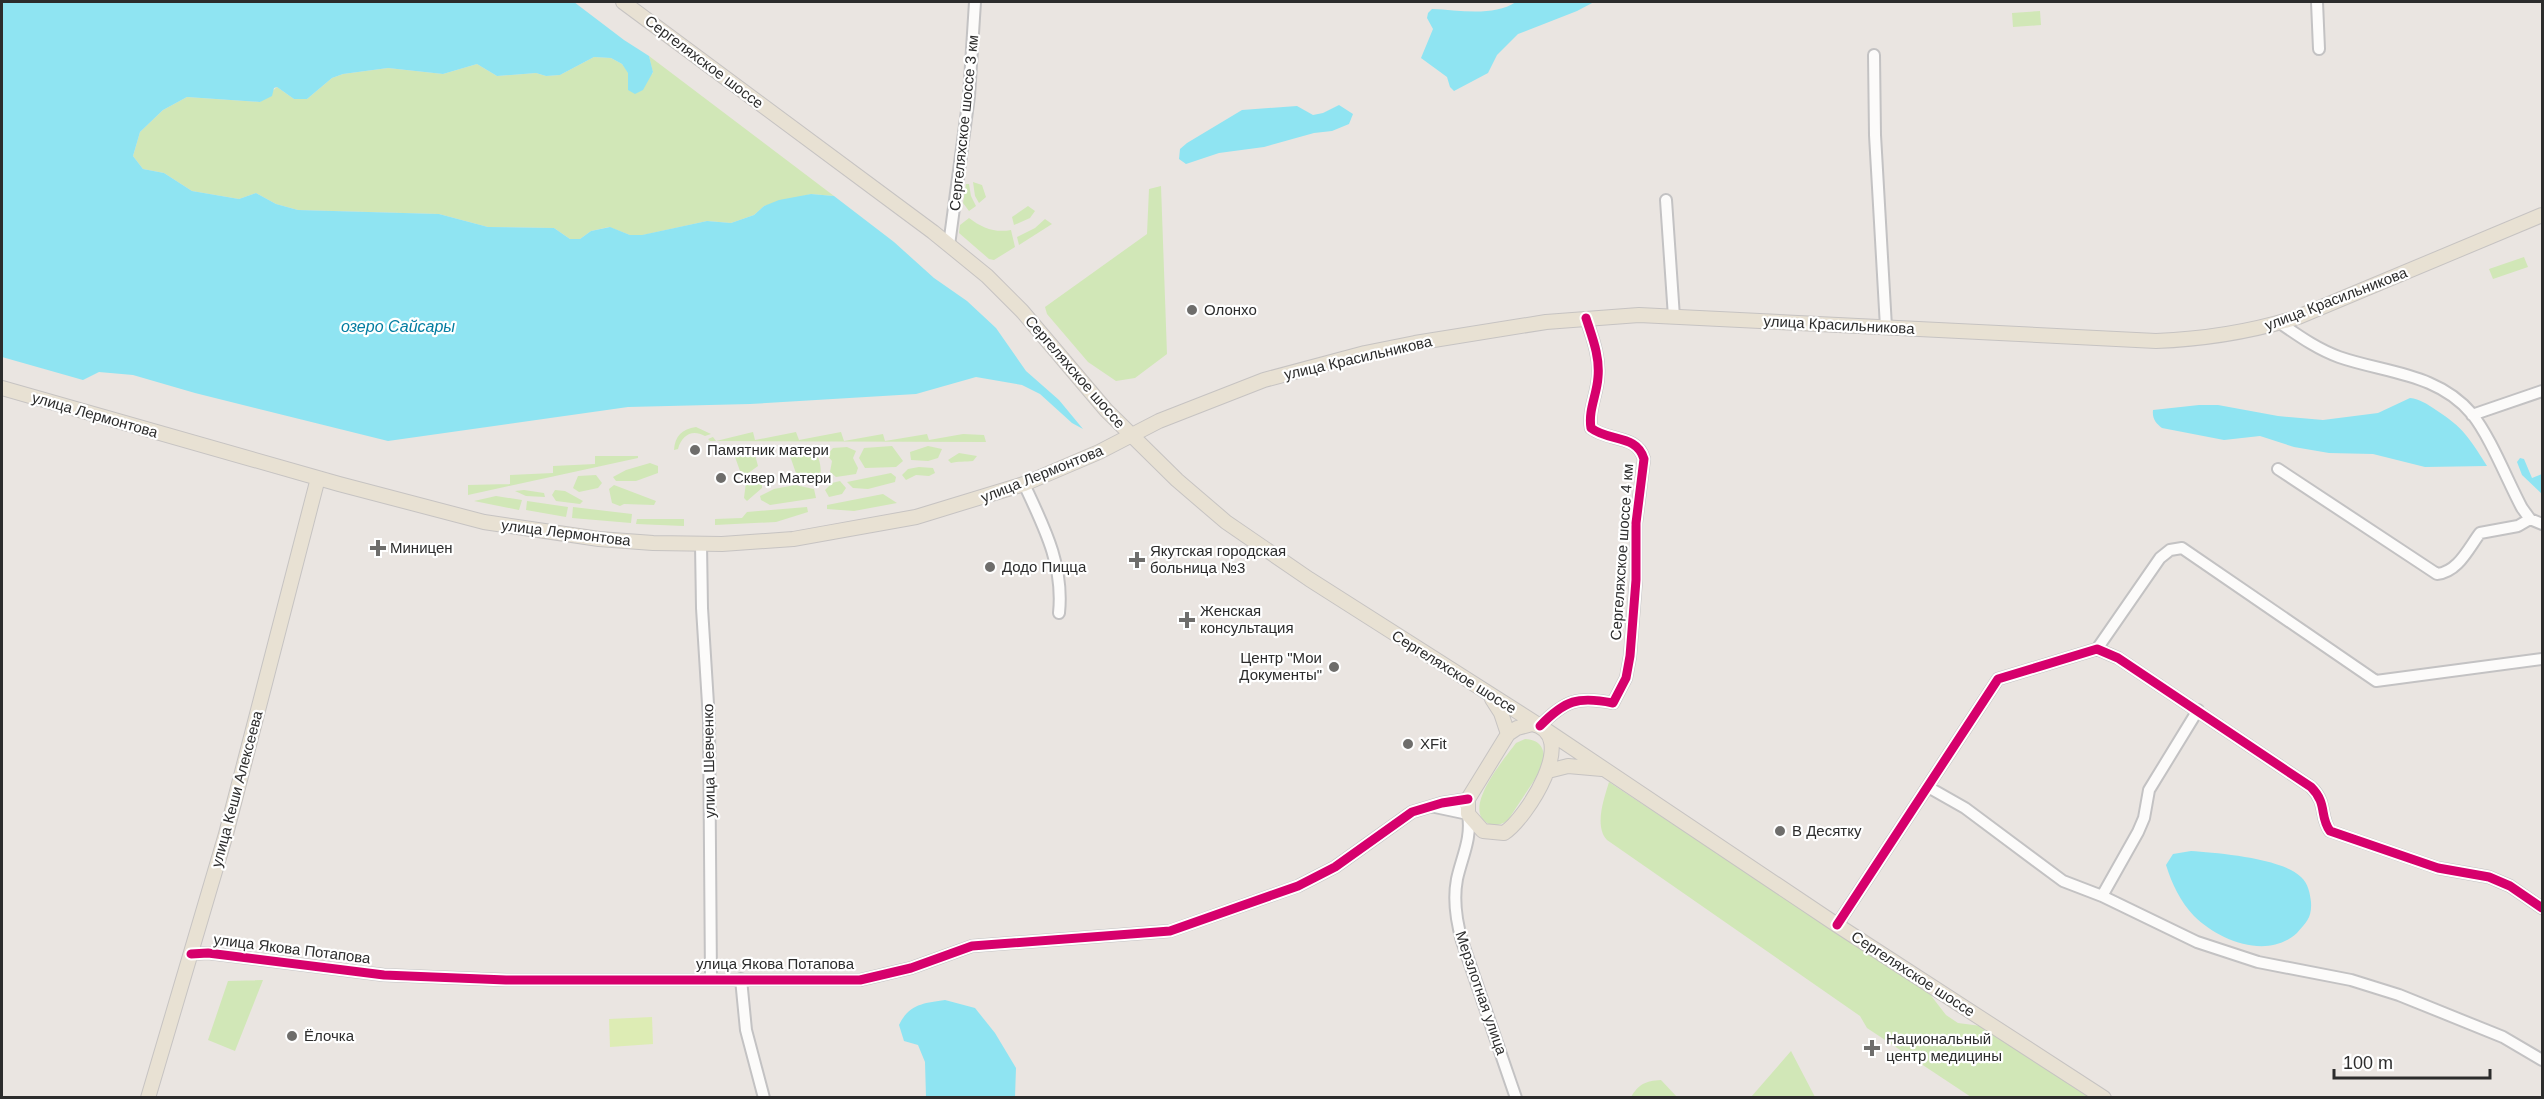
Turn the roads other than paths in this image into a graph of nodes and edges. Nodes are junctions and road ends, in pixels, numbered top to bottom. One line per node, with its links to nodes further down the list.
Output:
1 (623, 2): 8 (main road, Сергеляхское шоссе)
2 (975, 2): 8 (street, Сергеляхское шоссе 3 км)
3 (2317, 2): 4 (street)
4 (2319, 49)
5 (1874, 56): 12 (street)
6 (1666, 200): 9 (street)
7 (2542, 215): 11 (main road, улица Красильникова)
8 (949, 245): 16 (main road, Сергеляхское шоссе)
9 (1674, 317): 10 (main road, улица Красильникова); 12 (main road, улица Красильникова)
10 (1586, 318): 16 (main road, улица Красильникова); 28 (street, Сергеляхское шоссе 4 км)
11 (2280, 323): 12 (main road, улица Красильникова); 15 (street)
12 (1886, 327)
13 (2, 388): 18 (main road, улица Лермонтова)
14 (2542, 391): 15 (street)
15 (2472, 415): 20 (street)
16 (1131, 436): 19 (main road, улица Лермонтова); 26 (main road, Сергеляхское шоссе)
17 (2278, 469): 20 (street)
18 (318, 478): 22 (main road, улица Лермонтова); 41 (main road, улица Кеши Алексеева)
19 (1024, 484): 22 (main road, улица Лермонтова); 23 (street)
20 (2530, 519): 21 (street)
21 (2542, 524)
22 (701, 544): 42 (street, улица Шевченко)
23 (1059, 613)
24 (2097, 648): 25 (street); 27 (street); 32 (street)
25 (2542, 659)
26 (1490, 694): 28 (main road, Сергеляхское шоссе); 29 (main road)
27 (2198, 710): 38 (street); 39 (street)
28 (1540, 726): 29 (main road, Сергеляхское шоссе); 30 (main road, Сергеляхское шоссе); 31 (main road)
29 (1508, 734): 33 (main road, Сергеляхское шоссе)
30 (1604, 769): 31 (main road, Сергеляхское шоссе); 40 (main road, Сергеляхское шоссе)
31 (1548, 771): 36 (main road)
32 (1928, 787): 38 (street); 40 (street)
33 (1468, 799): 34 (street, улица Якова Потапова); 35 (main road)
34 (1431, 806): 35 (street); 43 (street, улица Якова Потапова)
35 (1468, 814): 36 (main road); 37 (street)
36 (1483, 831): 37 (street)
37 (1466, 853): 47 (street, Мерзлотная улица)
38 (2102, 896): 44 (street)
39 (2542, 908)
40 (1838, 925): 48 (main road, Сергеляхское шоссе)
41 (191, 954): 42 (street, улица Якова Потапова); 45 (main road, улица Кеши Алексеева)
42 (711, 979): 43 (street, улица Якова Потапова)
43 (741, 979): 46 (street)
44 (2542, 1060)
45 (148, 1098)
46 (764, 1098)
47 (1516, 1098)
48 (2104, 1098)

